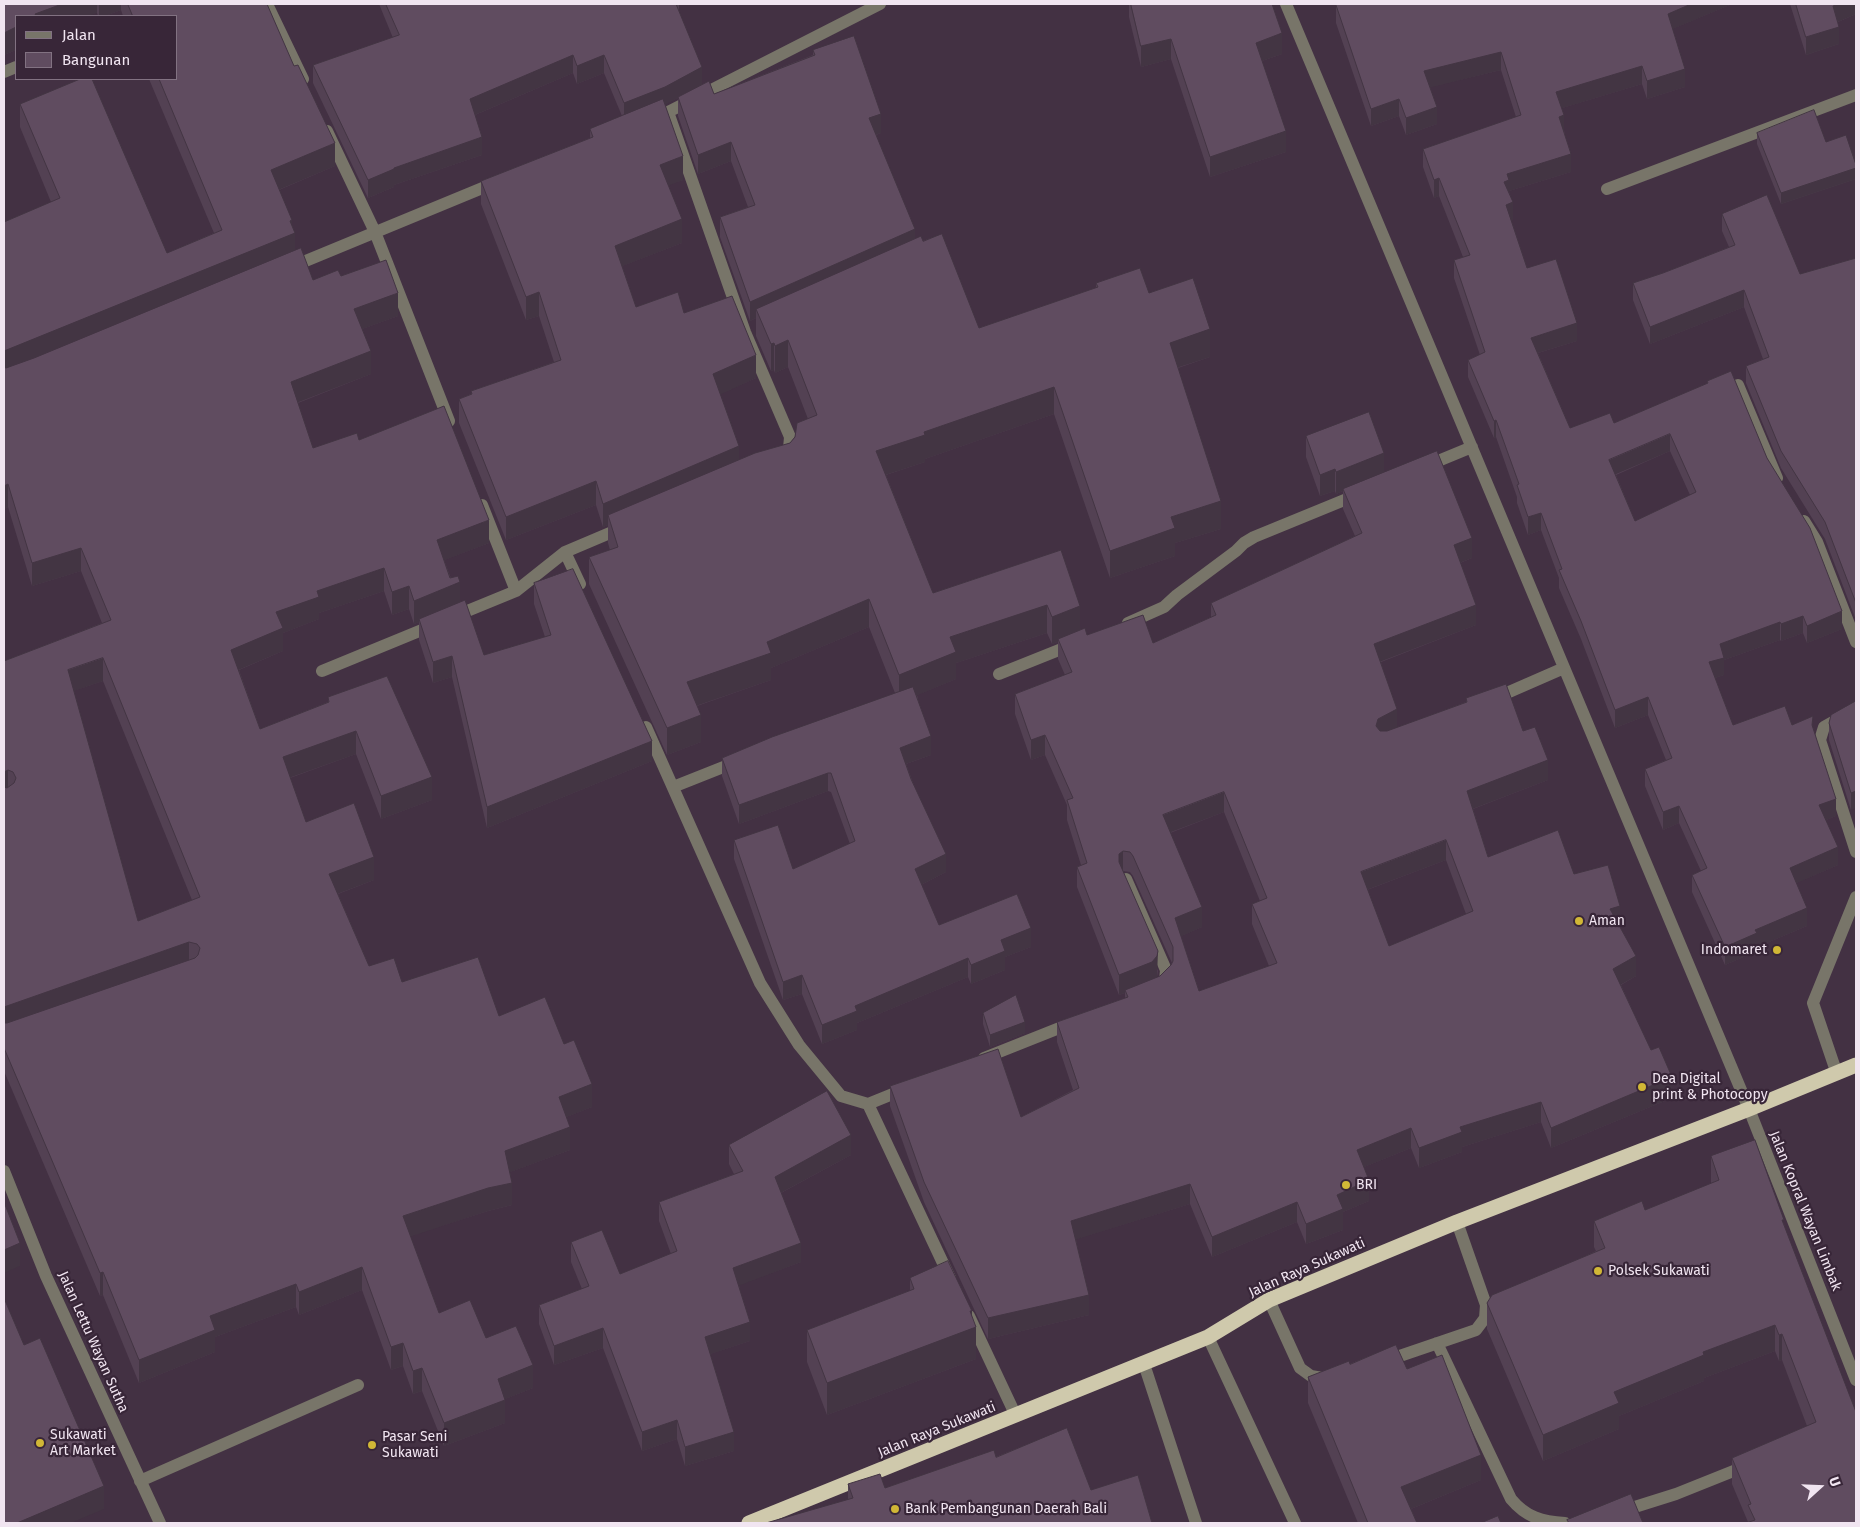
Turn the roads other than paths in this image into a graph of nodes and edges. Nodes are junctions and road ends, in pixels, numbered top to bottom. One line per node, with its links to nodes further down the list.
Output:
1 (267, 4): 4 (street)
2 (880, 4): 6 (street)
3 (1286, 4): 15 (street, Jalan Kopral Wayan Limbak)
4 (309, 92)
5 (1856, 95): 10 (street)
6 (668, 112): 8 (street); 16 (street)
7 (321, 118): 11 (street)
8 (641, 123)
9 (513, 176): 11 (street)
10 (1607, 189)
11 (375, 232): 12 (street); 14 (street)
12 (276, 273)
13 (1738, 386): 19 (street)
14 (455, 435)
15 (1472, 447): 17 (street); 29 (street, Jalan Kopral Wayan Limbak)
16 (774, 467)
17 (1418, 470)
18 (1372, 488): 26 (street)
19 (1783, 488)
20 (476, 490): 24 (street)
21 (1798, 511): 28 (street)
22 (636, 522): 23 (street)
23 (565, 552): 24 (street); 25 (street)
24 (516, 591): 30 (street)
25 (586, 597)
26 (1118, 627)
27 (1090, 638): 31 (street)
28 (1856, 642)
29 (1564, 668): 32 (street); 47 (street, Jalan Kopral Wayan Limbak)
30 (322, 671)
31 (999, 674)
32 (1485, 702)
33 (1856, 708): 37 (street)
34 (640, 715): 36 (street)
35 (746, 758): 36 (street)
36 (673, 787): 46 (street)
37 (1856, 852)
38 (1126, 879): 40 (street)
39 (1856, 897): 44 (street)
40 (1148, 992)
41 (1085, 1018): 42 (street)
42 (976, 1061)
43 (1856, 1066): 44 (highway, Jalan Raya Sukawati)
44 (1837, 1074): 47 (highway, Jalan Raya Sukawati)
45 (913, 1086): 46 (street)
46 (868, 1104): 58 (street)
47 (1749, 1109): 49 (highway, Jalan Raya Sukawati); 56 (street, Jalan Kopral Wayan Limbak)
48 (4, 1171): 60 (street, Jalan Lettu Wayan Sutha)
49 (1457, 1222): 50 (highway, Jalan Raya Sukawati); 52 (street)
50 (1269, 1300): 51 (highway, Jalan Raya Sukawati); 55 (street)
51 (1208, 1337): 53 (highway, Jalan Raya Sukawati); 65 (street)
52 (1437, 1343): 54 (street); 66 (street)
53 (1144, 1364): 58 (highway, Jalan Raya Sukawati); 64 (street)
54 (1373, 1366)
55 (1336, 1378)
56 (1856, 1380)
57 (358, 1386): 60 (street)
58 (1016, 1416): 63 (highway, Jalan Raya Sukawati)
59 (1750, 1464): 61 (street)
60 (140, 1481): 62 (street, Jalan Lettu Wayan Sutha)
61 (1610, 1515)
62 (160, 1523)
63 (748, 1523)
64 (1196, 1523)
65 (1295, 1523)
66 (1565, 1523)

